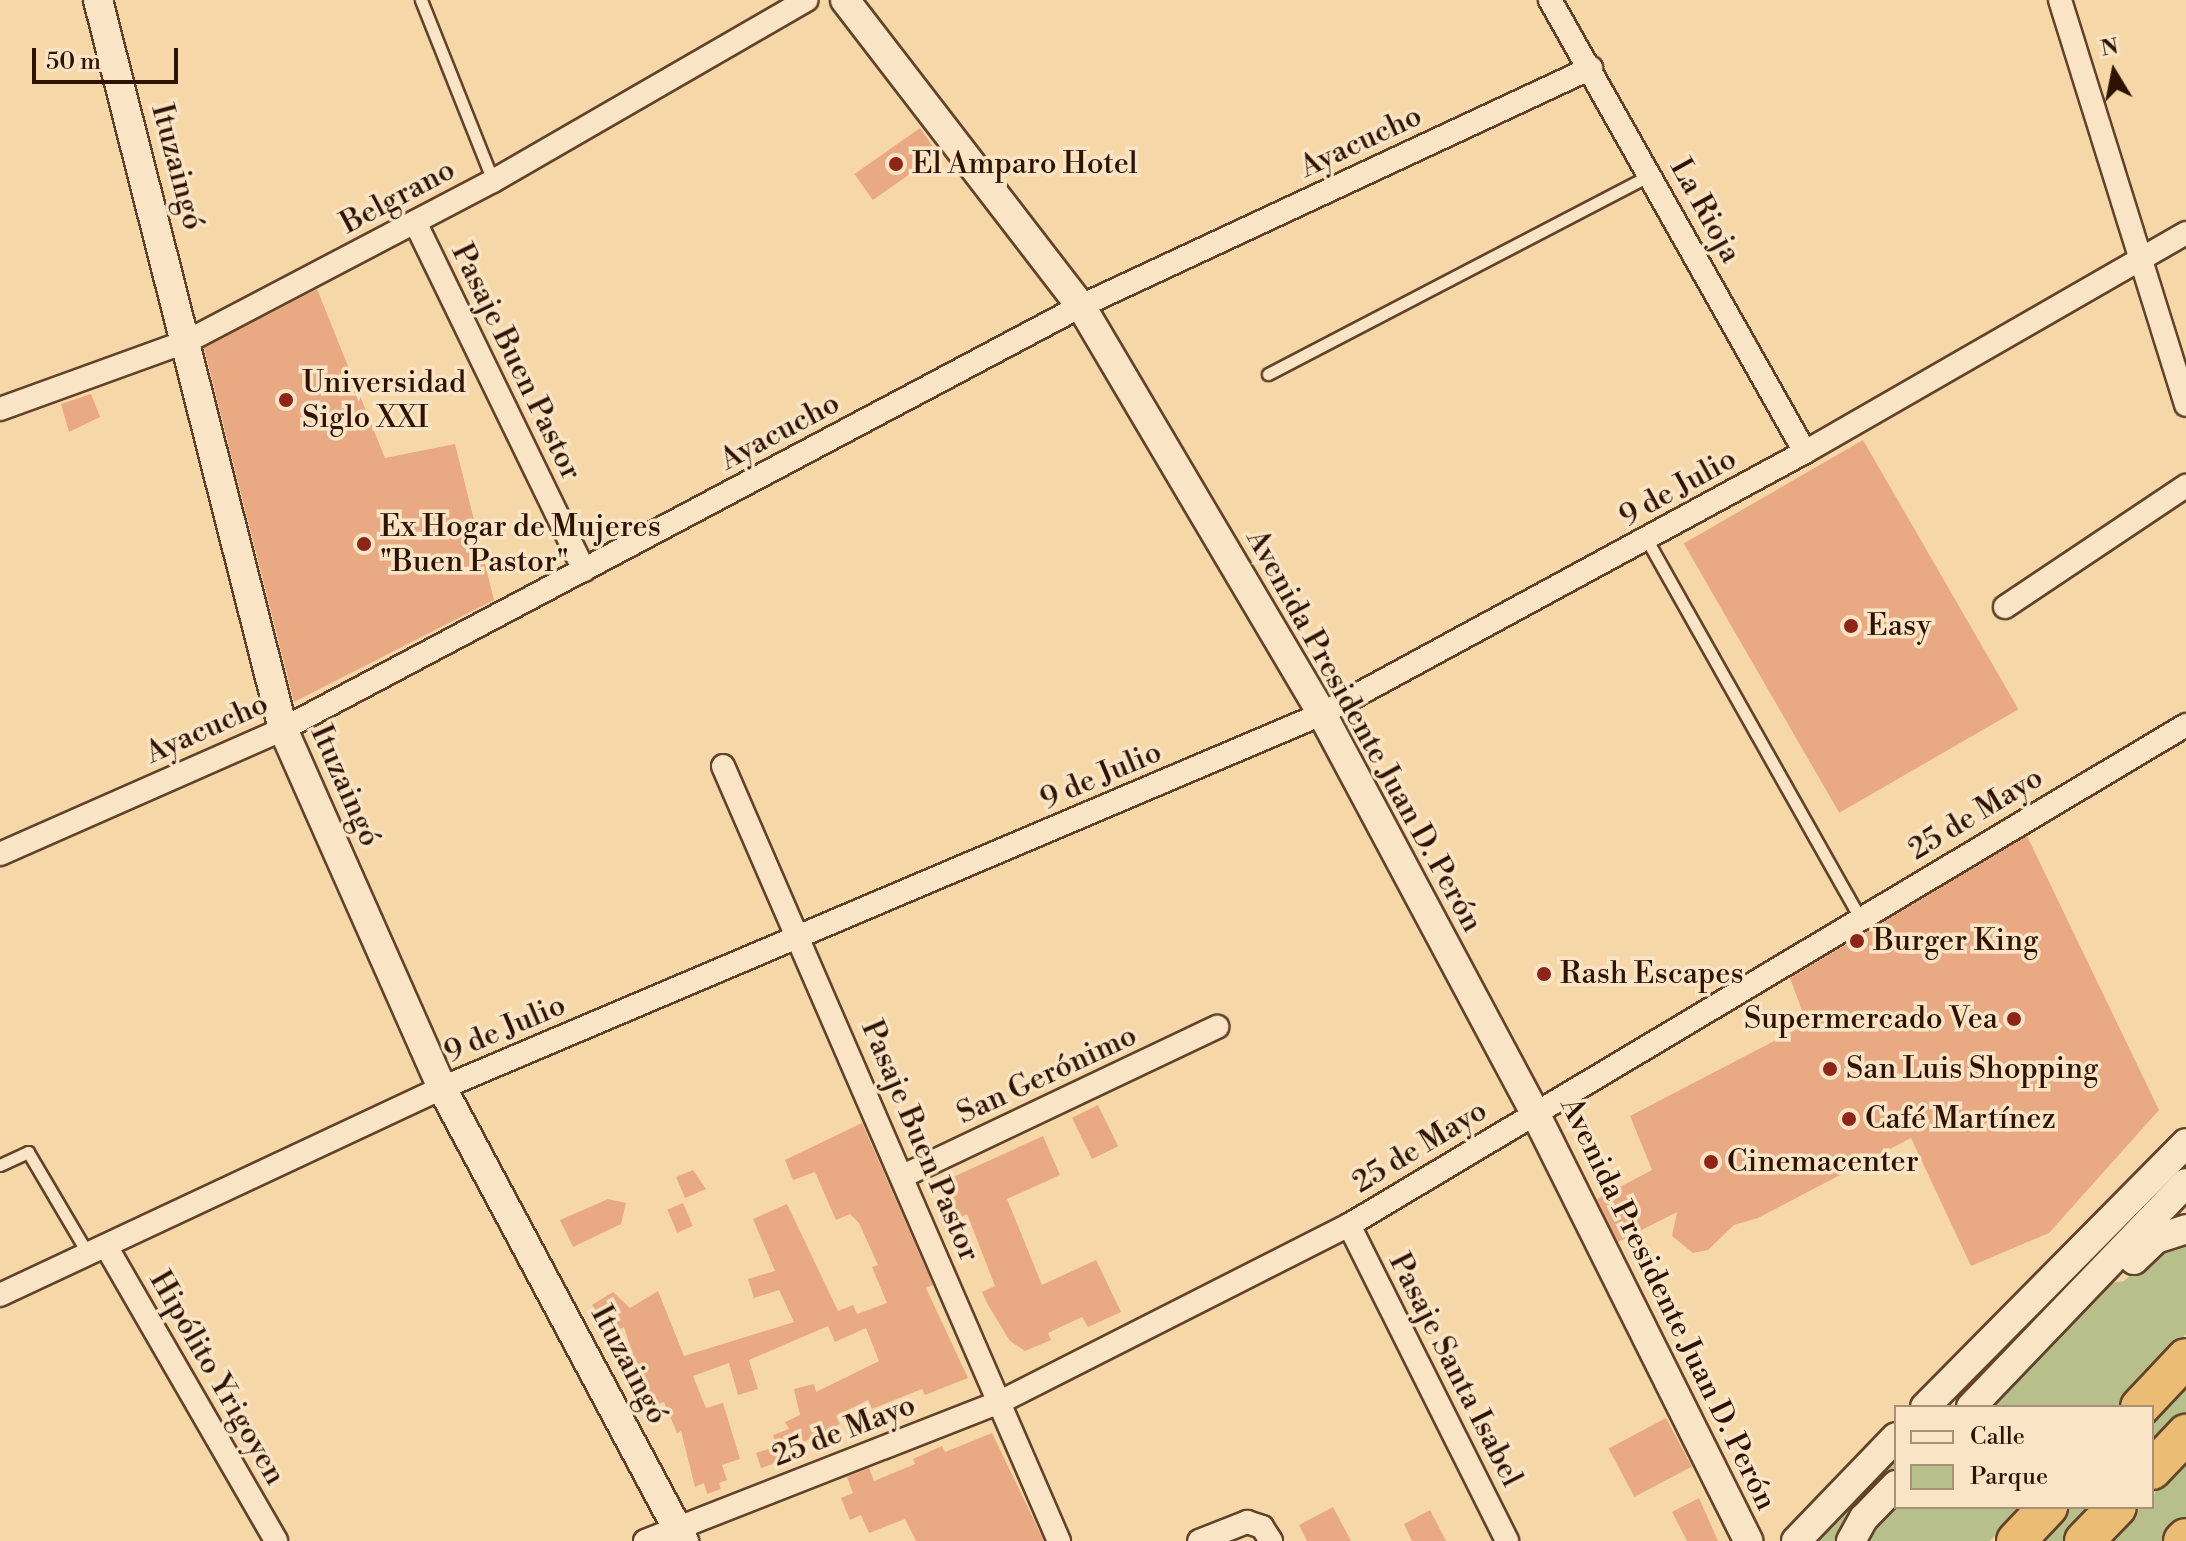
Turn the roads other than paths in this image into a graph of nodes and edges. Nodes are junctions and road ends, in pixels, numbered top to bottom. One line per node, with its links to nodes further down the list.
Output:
1 (98, 0): 14 (street, Ituzaingó)
2 (421, 0): 9 (lane)
3 (807, 0): 9 (street, Belgrano)
4 (845, 0): 13 (street, Avenida Presidente Juan D. Perón)
5 (1550, 0): 7 (street, La Rioja)
6 (2060, 0): 12 (street)
7 (1591, 68): 8 (street, La Rioja); 13 (street, Ayacucho)
8 (1650, 175): 15 (lane); 18 (street, La Rioja)
9 (493, 181): 10 (street, Belgrano)
10 (415, 222): 14 (street, Belgrano); 21 (street, Pasaje Buen Pastor)
11 (2186, 233): 12 (street, 9 de Julio)
12 (2140, 255): 16 (street); 18 (street, 9 de Julio)
13 (1081, 306): 21 (street, Ayacucho); 23 (street, Avenida Presidente Juan D. Perón)
14 (188, 341): 17 (street, Belgrano); 25 (street, Ituzaingó)
15 (1268, 374)
16 (2186, 405)
17 (0, 409)
18 (1805, 452): 20 (street, 9 de Julio)
19 (2186, 486): 22 (street)
20 (1647, 540): 23 (street, 9 de Julio); 28 (lane)
21 (584, 570): 25 (street, Ayacucho)
22 (2005, 607)
23 (1322, 714): 29 (street, 9 de Julio); 32 (street, Avenida Presidente Juan D. Perón)
24 (2186, 725): 28 (street, 25 de Mayo)
25 (283, 729): 27 (street, Ayacucho); 31 (street, Ituzaingó)
26 (723, 766): 29 (street, Pasaje Buen Pastor)
27 (0, 854)
28 (1860, 918): 32 (street, 25 de Mayo)
29 (799, 938): 31 (street, 9 de Julio); 35 (street, Pasaje Buen Pastor)
30 (1217, 1027): 35 (street, San Gerónimo)
31 (442, 1088): 39 (street, 9 de Julio); 55 (street, Ituzaingó)
32 (1535, 1113): 37 (street, 25 de Mayo); 62 (street, Avenida Presidente Juan D. Perón)
33 (2186, 1143): 42 (street)
34 (0, 1165): 39 (lane)
35 (903, 1176): 45 (street, Pasaje Buen Pastor)
36 (2186, 1183): 40 (street)
37 (1349, 1225): 45 (street, 25 de Mayo); 61 (street, Pasaje Santa Isabel)
38 (2186, 1229): 40 (street)
39 (97, 1250): 41 (street, 9 de Julio); 56 (street, Hipólito Yrigoyen)
40 (2092, 1280): 44 (street)
41 (0, 1295)
42 (1976, 1355): 44 (street); 46 (street)
43 (2186, 1358): 48 (highway)
44 (2001, 1376): 47 (street)
45 (1000, 1402): 55 (street, 25 de Mayo); 58 (street, Pasaje Buen Pastor)
46 (1927, 1405)
47 (1973, 1405)
48 (2142, 1405)
49 (2186, 1434): 51 (highway)
50 (1894, 1439): 63 (street)
51 (2154, 1468)
52 (1894, 1487): 64 (street)
53 (2046, 1509): 65 (highway)
54 (2115, 1509): 66 (highway)
55 (681, 1535): 57 (street, 25 de Mayo)
56 (276, 1541)
57 (645, 1541)
58 (1059, 1541)
59 (1199, 1541): 60 (street)
60 (1271, 1541)
61 (1507, 1541)
62 (1748, 1541)
63 (1796, 1541)
64 (1851, 1541)
65 (2016, 1541)
66 (2084, 1541)

